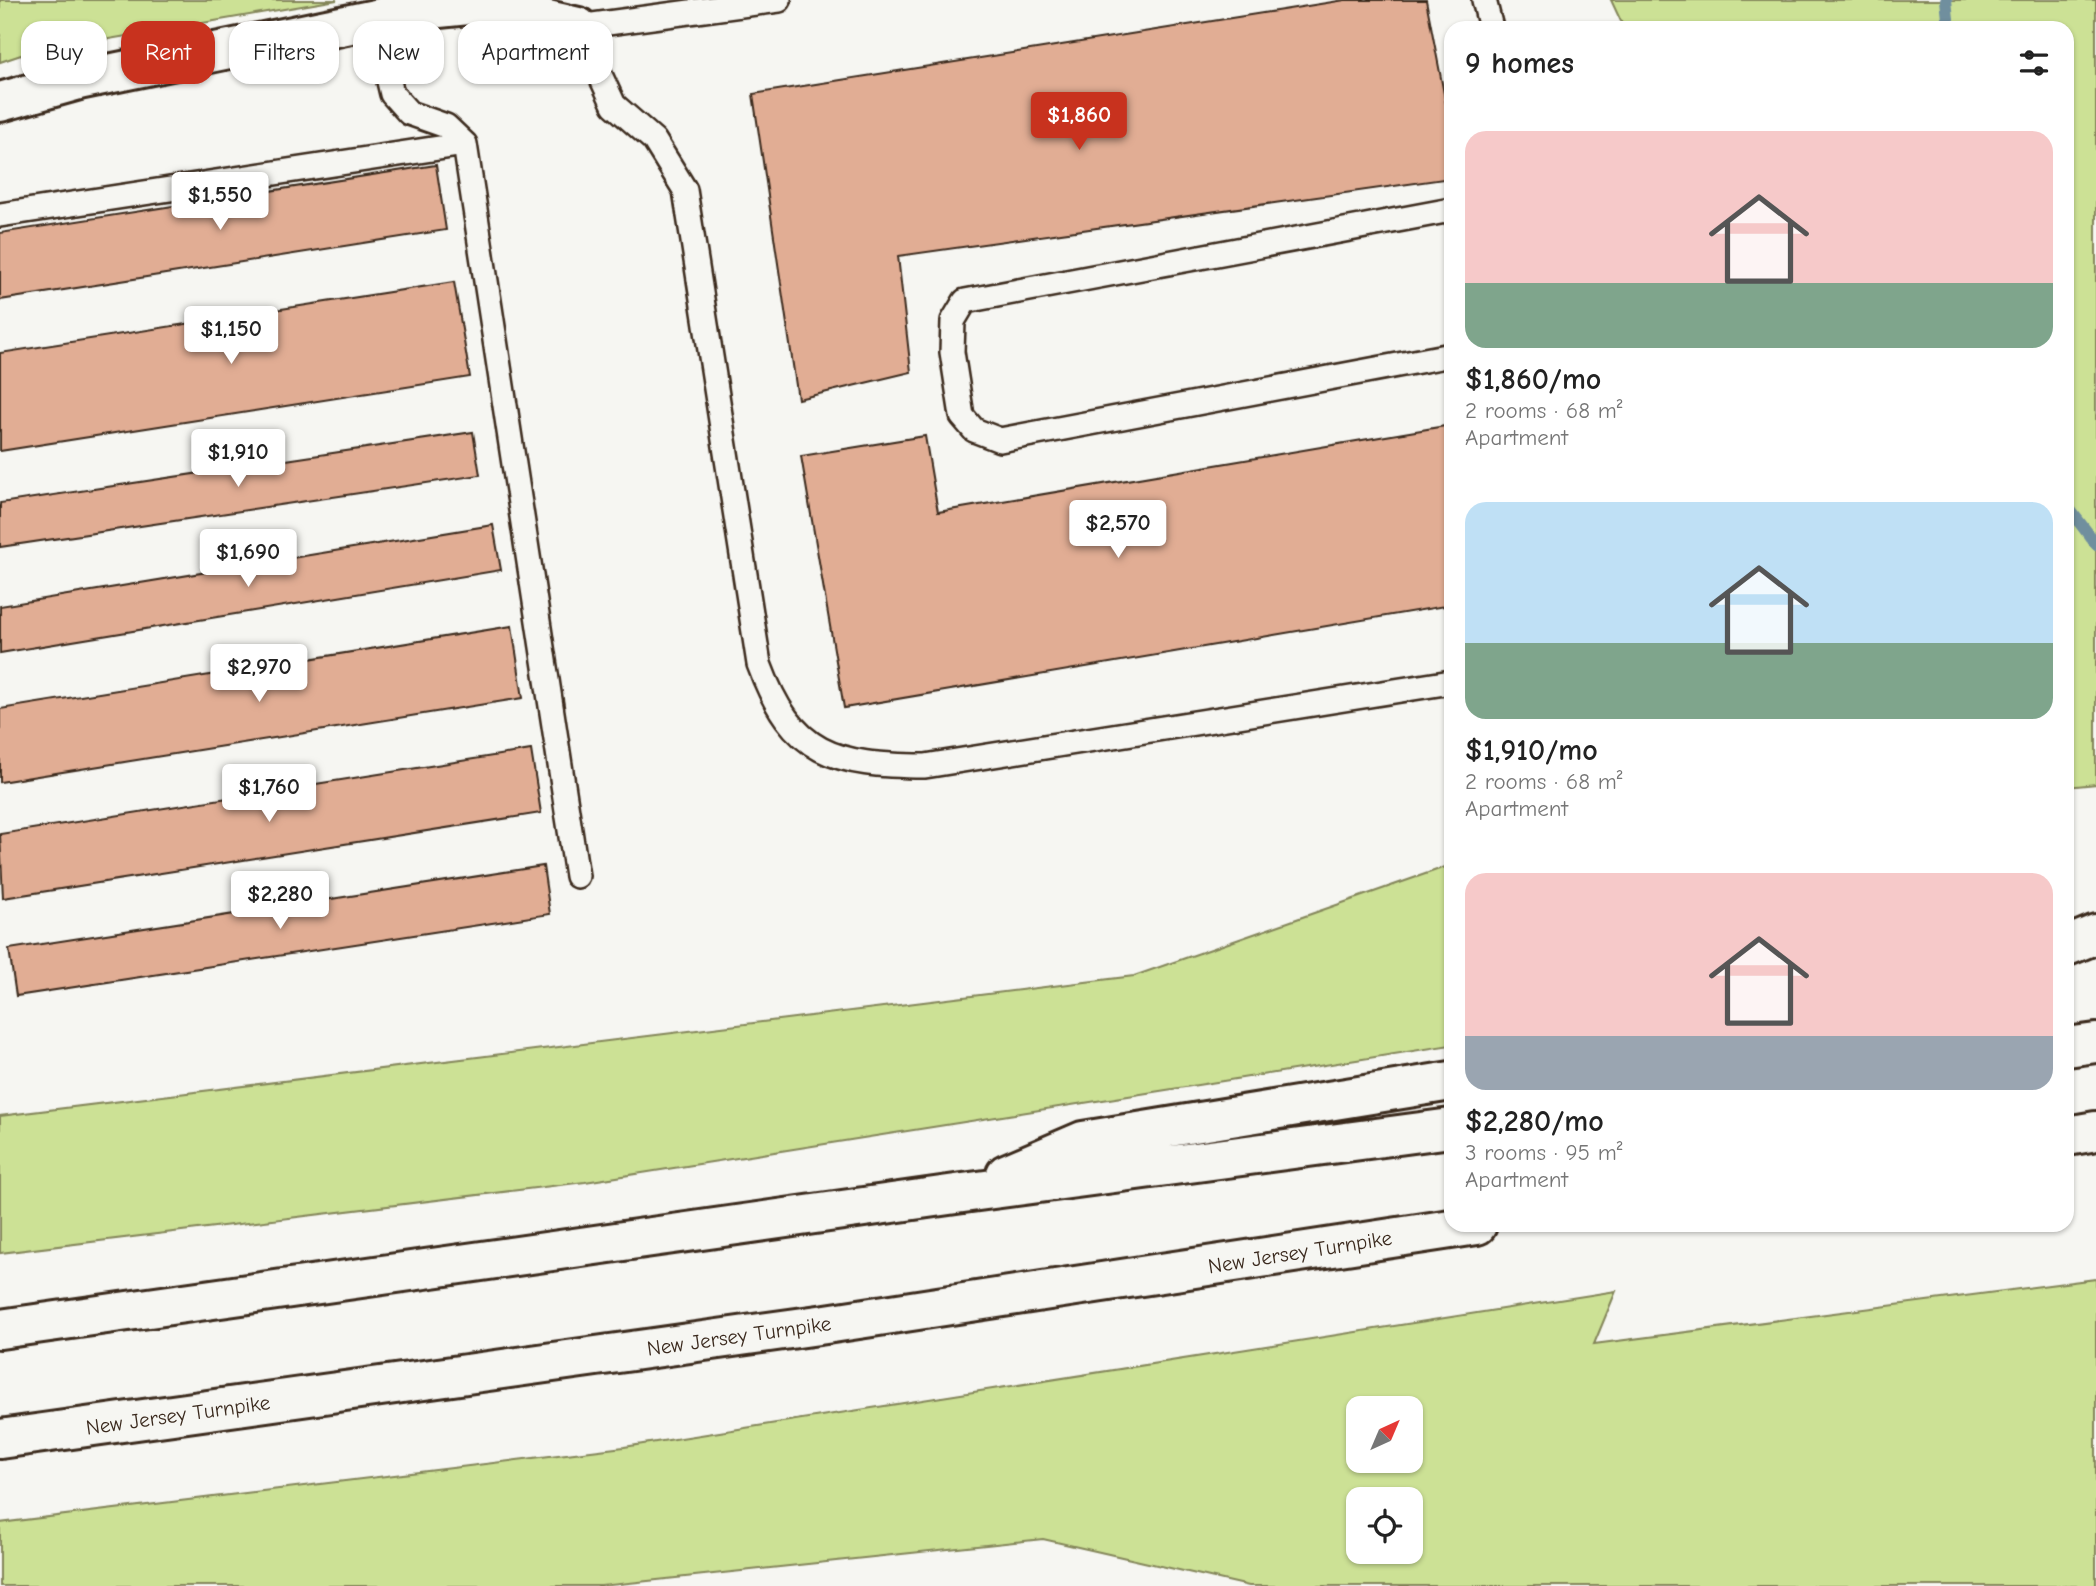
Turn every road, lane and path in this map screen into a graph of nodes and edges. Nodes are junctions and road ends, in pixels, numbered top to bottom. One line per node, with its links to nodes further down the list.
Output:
1 (779, 0): 5 (lane)
2 (1484, 0): 6 (lane)
3 (374, 18): 4 (main road); 8 (main road); 9 (lane)
4 (552, 21)
5 (612, 21)
6 (1489, 21)
7 (604, 84): 13 (lane)
8 (0, 102)
9 (465, 144): 11 (lane); 14 (lane)
10 (1444, 212): 12 (lane)
11 (0, 215)
12 (1444, 356)
13 (1444, 683)
14 (577, 876)
15 (2096, 934): 16 (main road)
16 (2074, 943)
17 (2096, 1043): 18 (main road)
18 (2074, 1046)
19 (1444, 1082): 23 (main road)
20 (1444, 1129): 23 (main road)
21 (2096, 1131): 22 (main road)
22 (2074, 1135)
23 (963, 1193): 25 (main road)
24 (1444, 1230): 26 (main road, New Jersey Turnpike)
25 (0, 1329)
26 (0, 1438)

